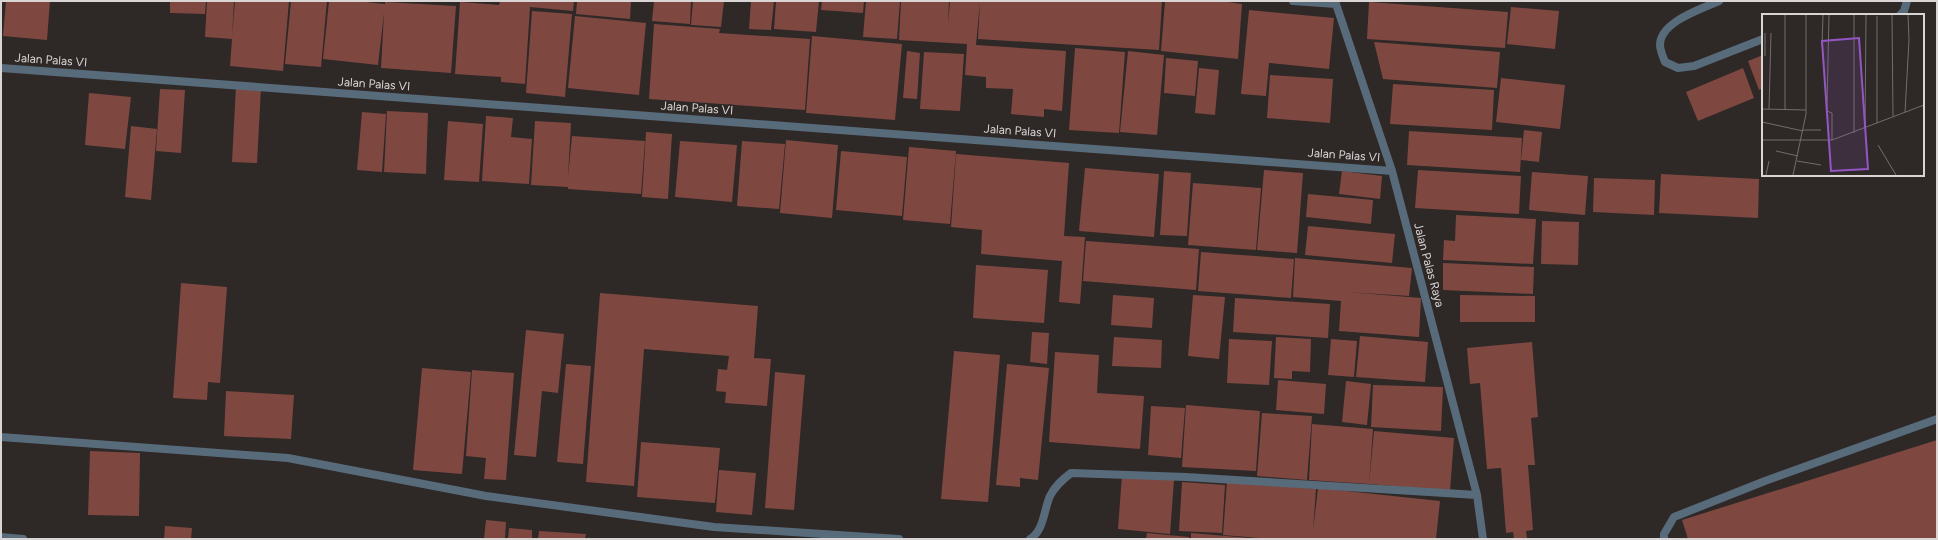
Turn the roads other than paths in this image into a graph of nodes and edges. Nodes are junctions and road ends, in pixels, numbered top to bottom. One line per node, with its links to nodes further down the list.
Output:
1 (1293, 1): 4 (street)
2 (1719, 1): 6 (street)
3 (1907, 1): 5 (street)
4 (1335, 3): 8 (street, Jalan Palas Raya)
5 (1901, 14)
6 (1762, 39)
7 (1, 68): 8 (street, Jalan Palas VI)
8 (1392, 171): 11 (street, Jalan Palas Raya)
9 (1937, 418): 17 (street)
10 (1, 437): 14 (street)
11 (1477, 495): 15 (street); 16 (street, Jalan Palas Raya)
12 (1, 537): 13 (street)
13 (23, 539)
14 (899, 539)
15 (1030, 539)
16 (1483, 539)
17 (1664, 539)

